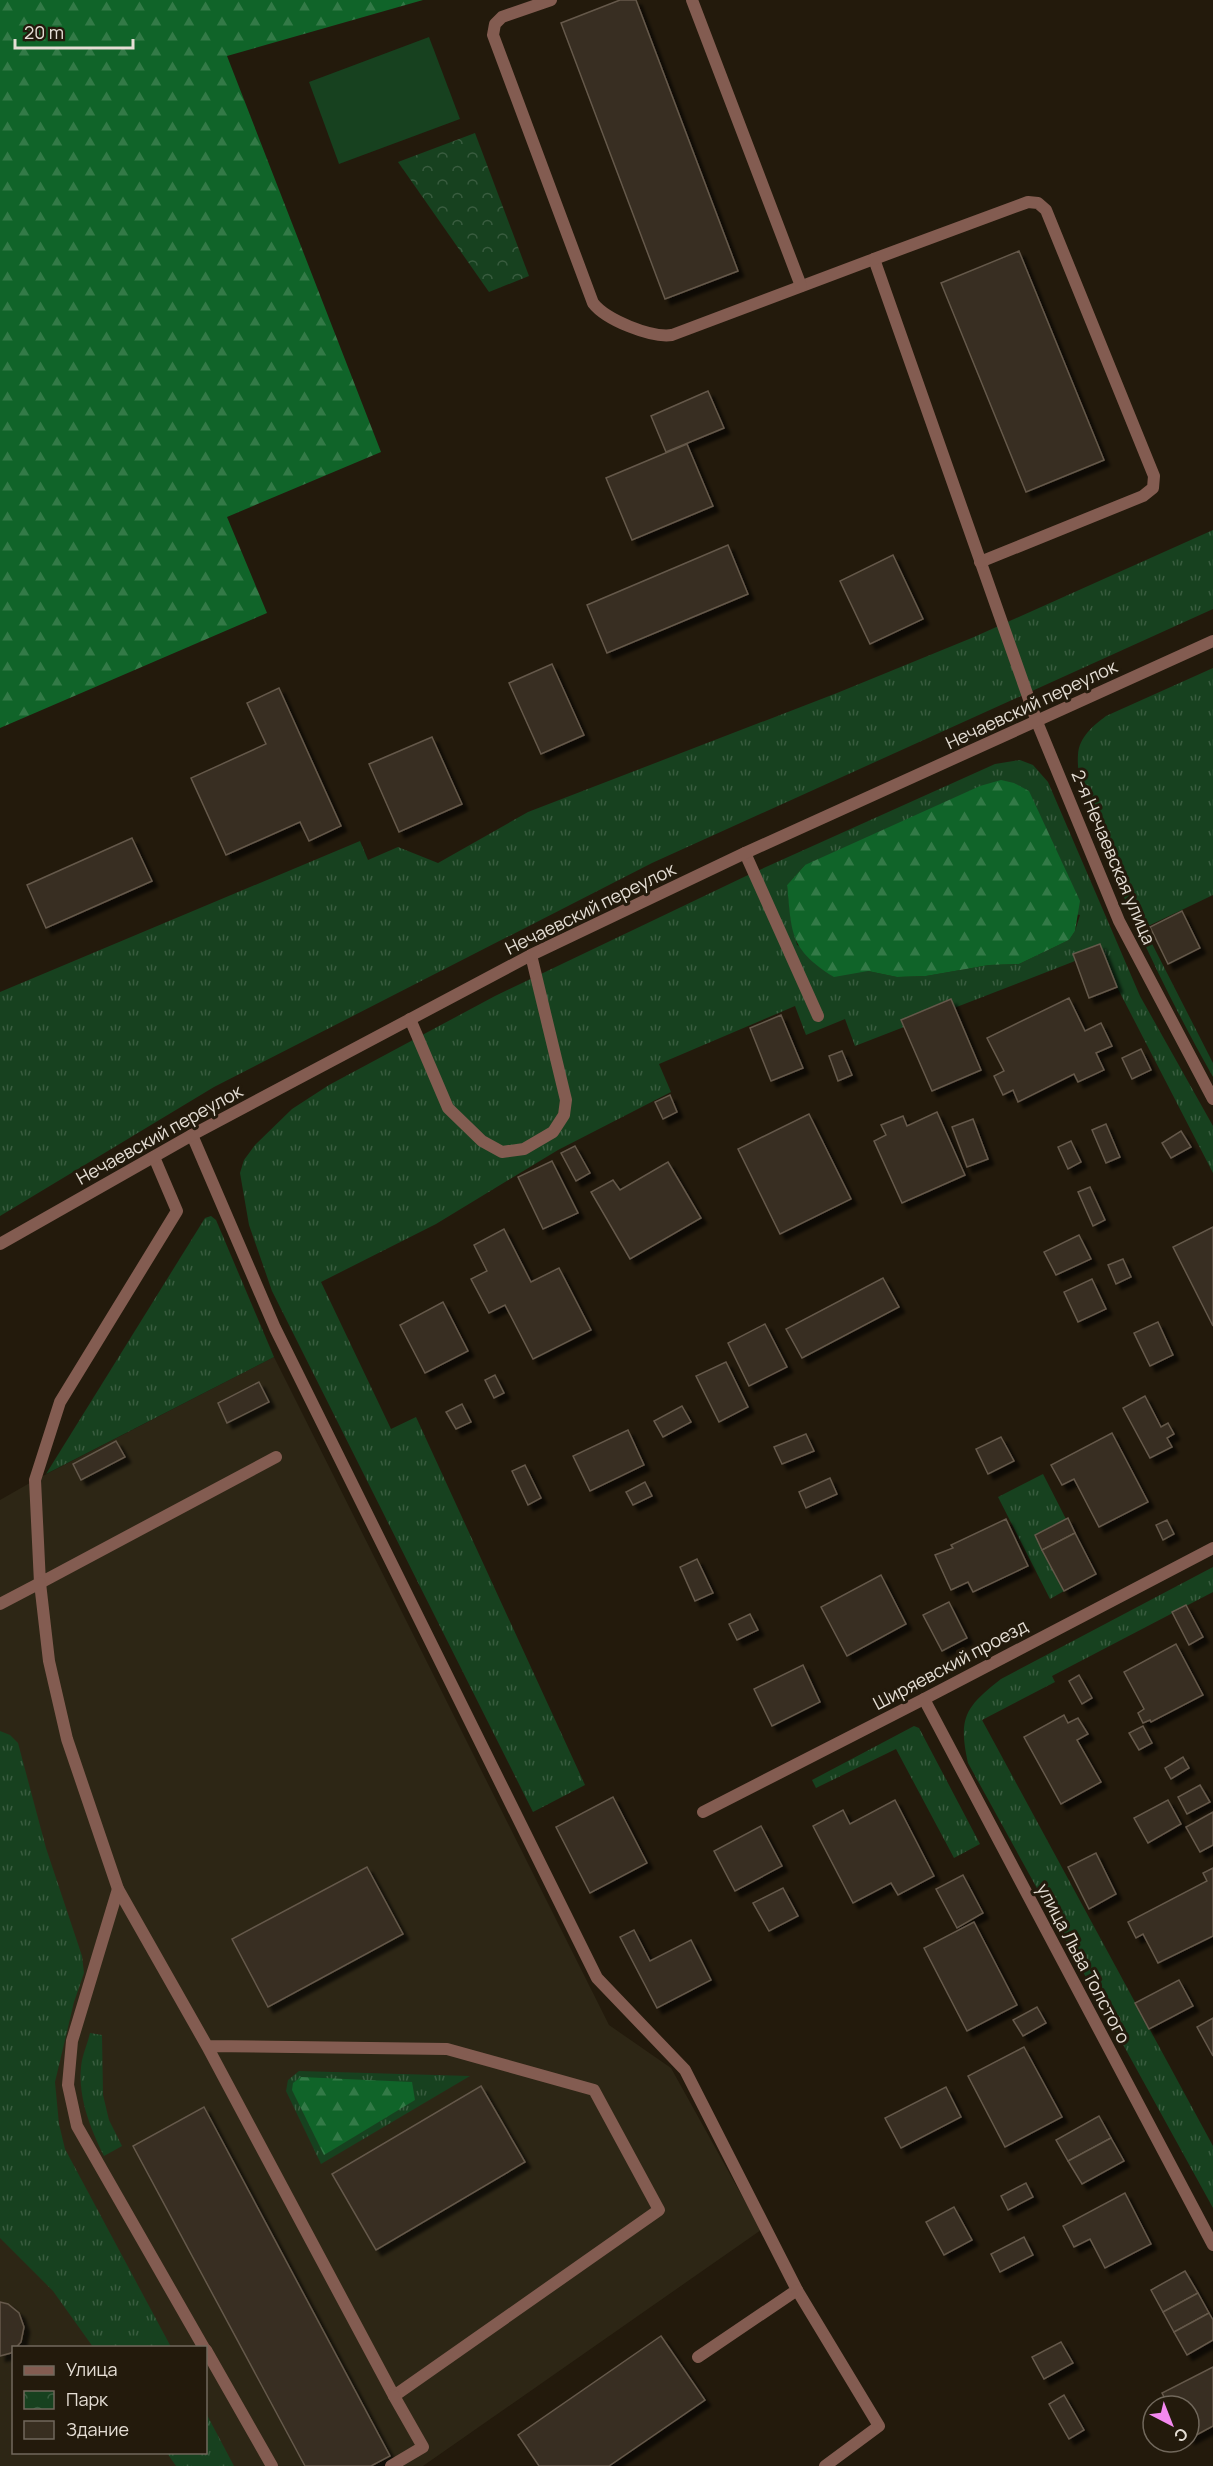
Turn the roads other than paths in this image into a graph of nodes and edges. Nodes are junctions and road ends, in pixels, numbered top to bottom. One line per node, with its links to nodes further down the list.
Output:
1 (551, 0): 4 (street)
2 (692, 0): 4 (street)
3 (874, 259): 4 (street); 5 (street, 2-я Нечаевская улица); 5 (street)
4 (801, 286)
5 (980, 562): 7 (street, 2-я Нечаевская улица)
6 (1213, 641): 7 (street, Нечаевский переулок)
7 (1037, 722): 8 (street, Нечаевский переулок); 12 (street, 2-я Нечаевская улица)
8 (745, 854): 9 (street, Нечаевский переулок); 10 (street)
9 (531, 955): 11 (street, Нечаевский переулок); 11 (street)
10 (818, 1016)
11 (410, 1019): 13 (street, Нечаевский переулок)
12 (1213, 1098)
13 (192, 1136): 14 (street, Нечаевский переулок); 25 (street)
14 (154, 1157): 15 (street, Нечаевский переулок); 18 (street)
15 (0, 1244)
16 (276, 1457): 18 (street)
17 (1213, 1548): 20 (street, Ширяевский проезд)
18 (40, 1583): 19 (street); 22 (street)
19 (0, 1604)
20 (924, 1699): 21 (street, Ширяевский проезд); 24 (street, улица Льва Толстого)
21 (704, 1812)
22 (118, 1889): 23 (street); 26 (street)
23 (207, 2046): 29 (street); 29 (street)
24 (1213, 2245)
25 (797, 2290): 28 (street); 32 (street)
26 (203, 2346)
27 (207, 2352): 30 (street)
28 (698, 2357)
29 (394, 2396): 31 (street)
30 (272, 2466)
31 (391, 2466)
32 (825, 2466)

